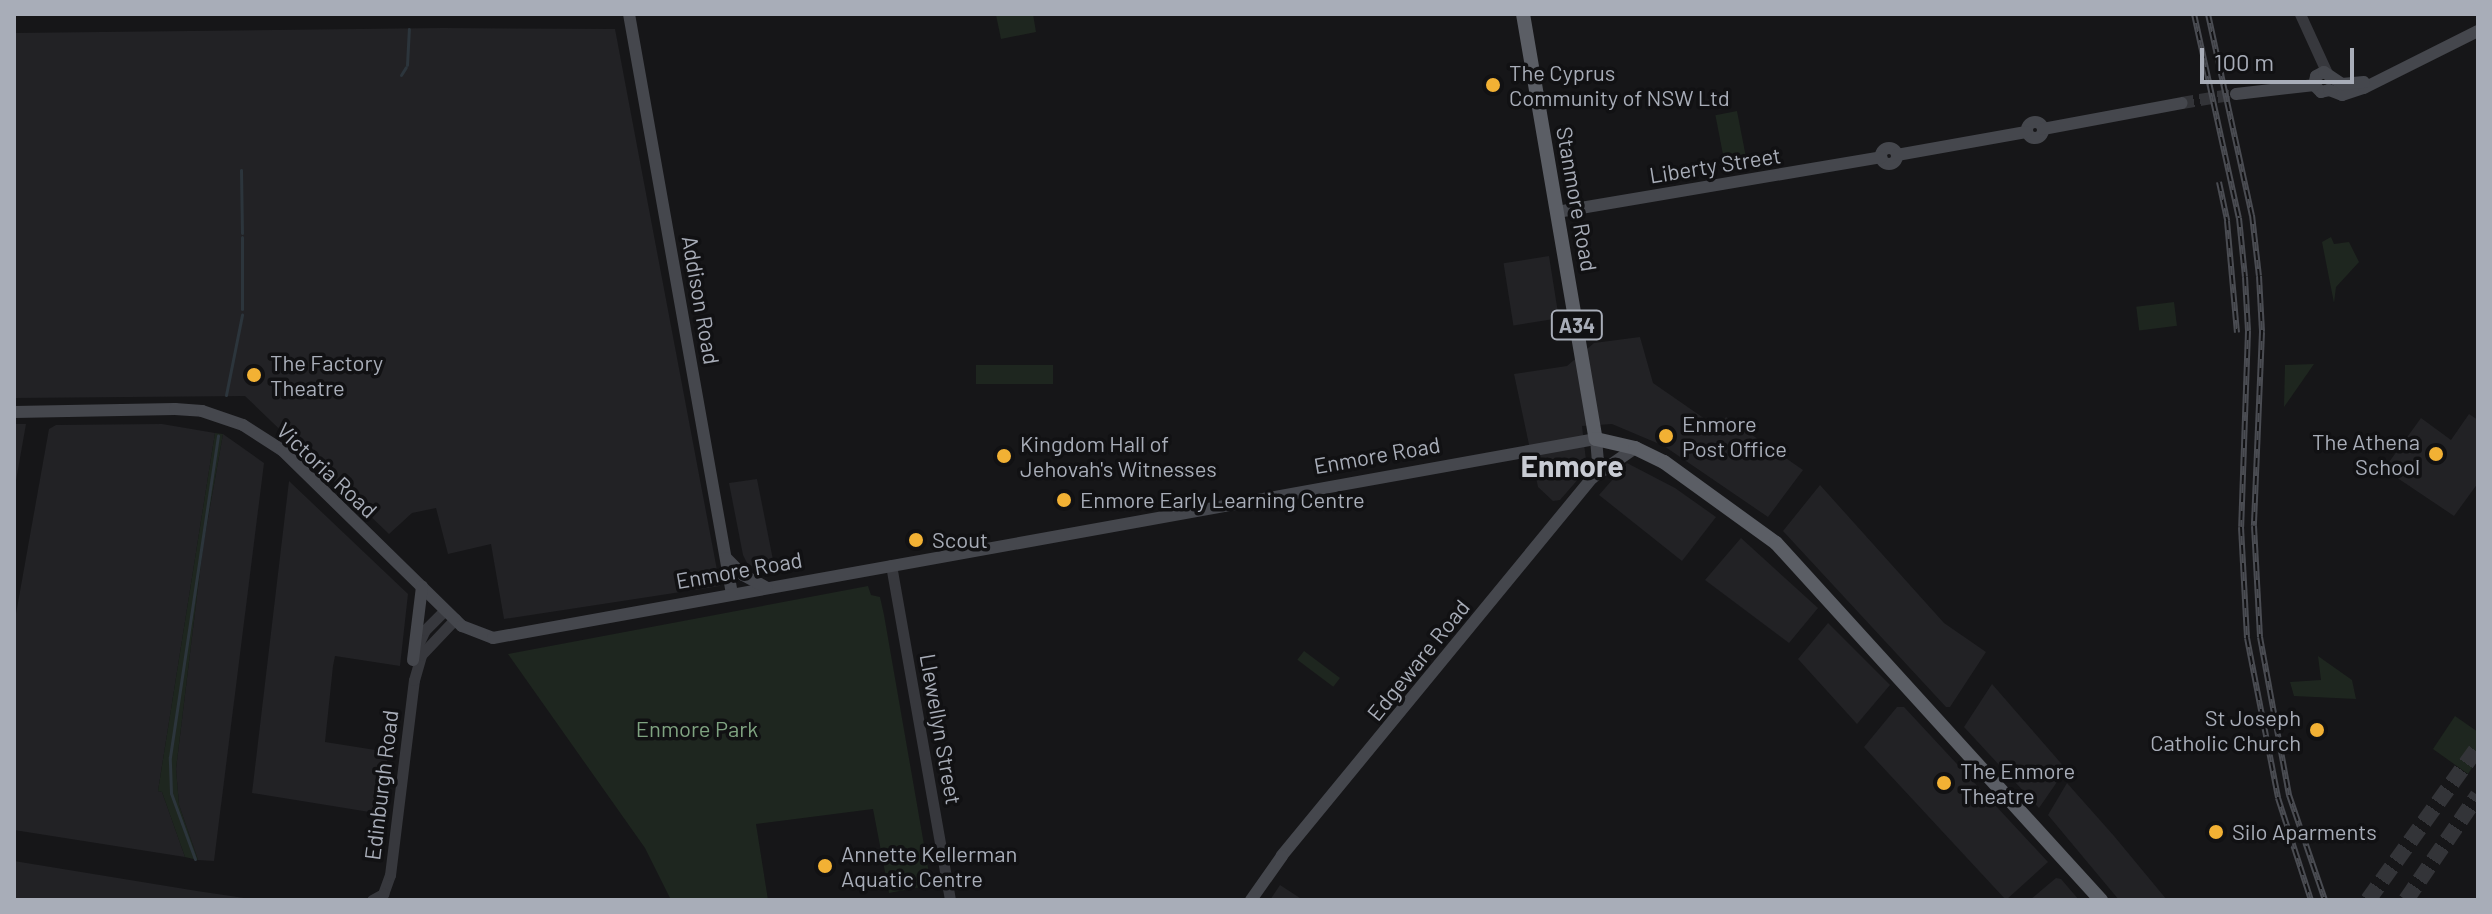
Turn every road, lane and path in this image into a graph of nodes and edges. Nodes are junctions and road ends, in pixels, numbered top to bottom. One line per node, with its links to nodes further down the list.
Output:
1 (629, 14): 13 (main road, Addison Road)
2 (1523, 14): 8 (highway, Stanmore Road / A34)
3 (2300, 14): 5 (street)
4 (2478, 31): 5 (main road)
5 (2330, 81): 6 (main road)
6 (2236, 94)
7 (2182, 103): 8 (main road, Liberty Street)
8 (1557, 212): 10 (highway, Stanmore Road / A34)
9 (14, 412): 15 (main road, Victoria Road)
10 (1596, 439): 11 (highway, Enmore Road); 12 (main road); 14 (main road, Enmore Road)
11 (1635, 448): 12 (main road, Edgeware Road); 25 (highway, Enmore Road)
12 (1592, 478): 24 (main road, Edgeware Road)
13 (726, 558): 16 (main road); 17 (main road, Addison Road)
14 (891, 565): 16 (main road, Enmore Road); 23 (street, Llewellyn Street)
15 (422, 587): 18 (main road, Victoria Road); 20 (main road)
16 (767, 588): 17 (main road, Enmore Road)
17 (732, 594): 19 (main road, Enmore Road)
18 (450, 614): 19 (main road, Victoria Road); 20 (street, Edinburgh Road); 21 (street, Edinburgh Road)
19 (483, 636)
20 (413, 660): 21 (street, Edinburgh Road)
21 (414, 680): 22 (street, Edinburgh Road)
22 (382, 898)
23 (950, 900)
24 (1251, 900)
25 (2101, 900)

